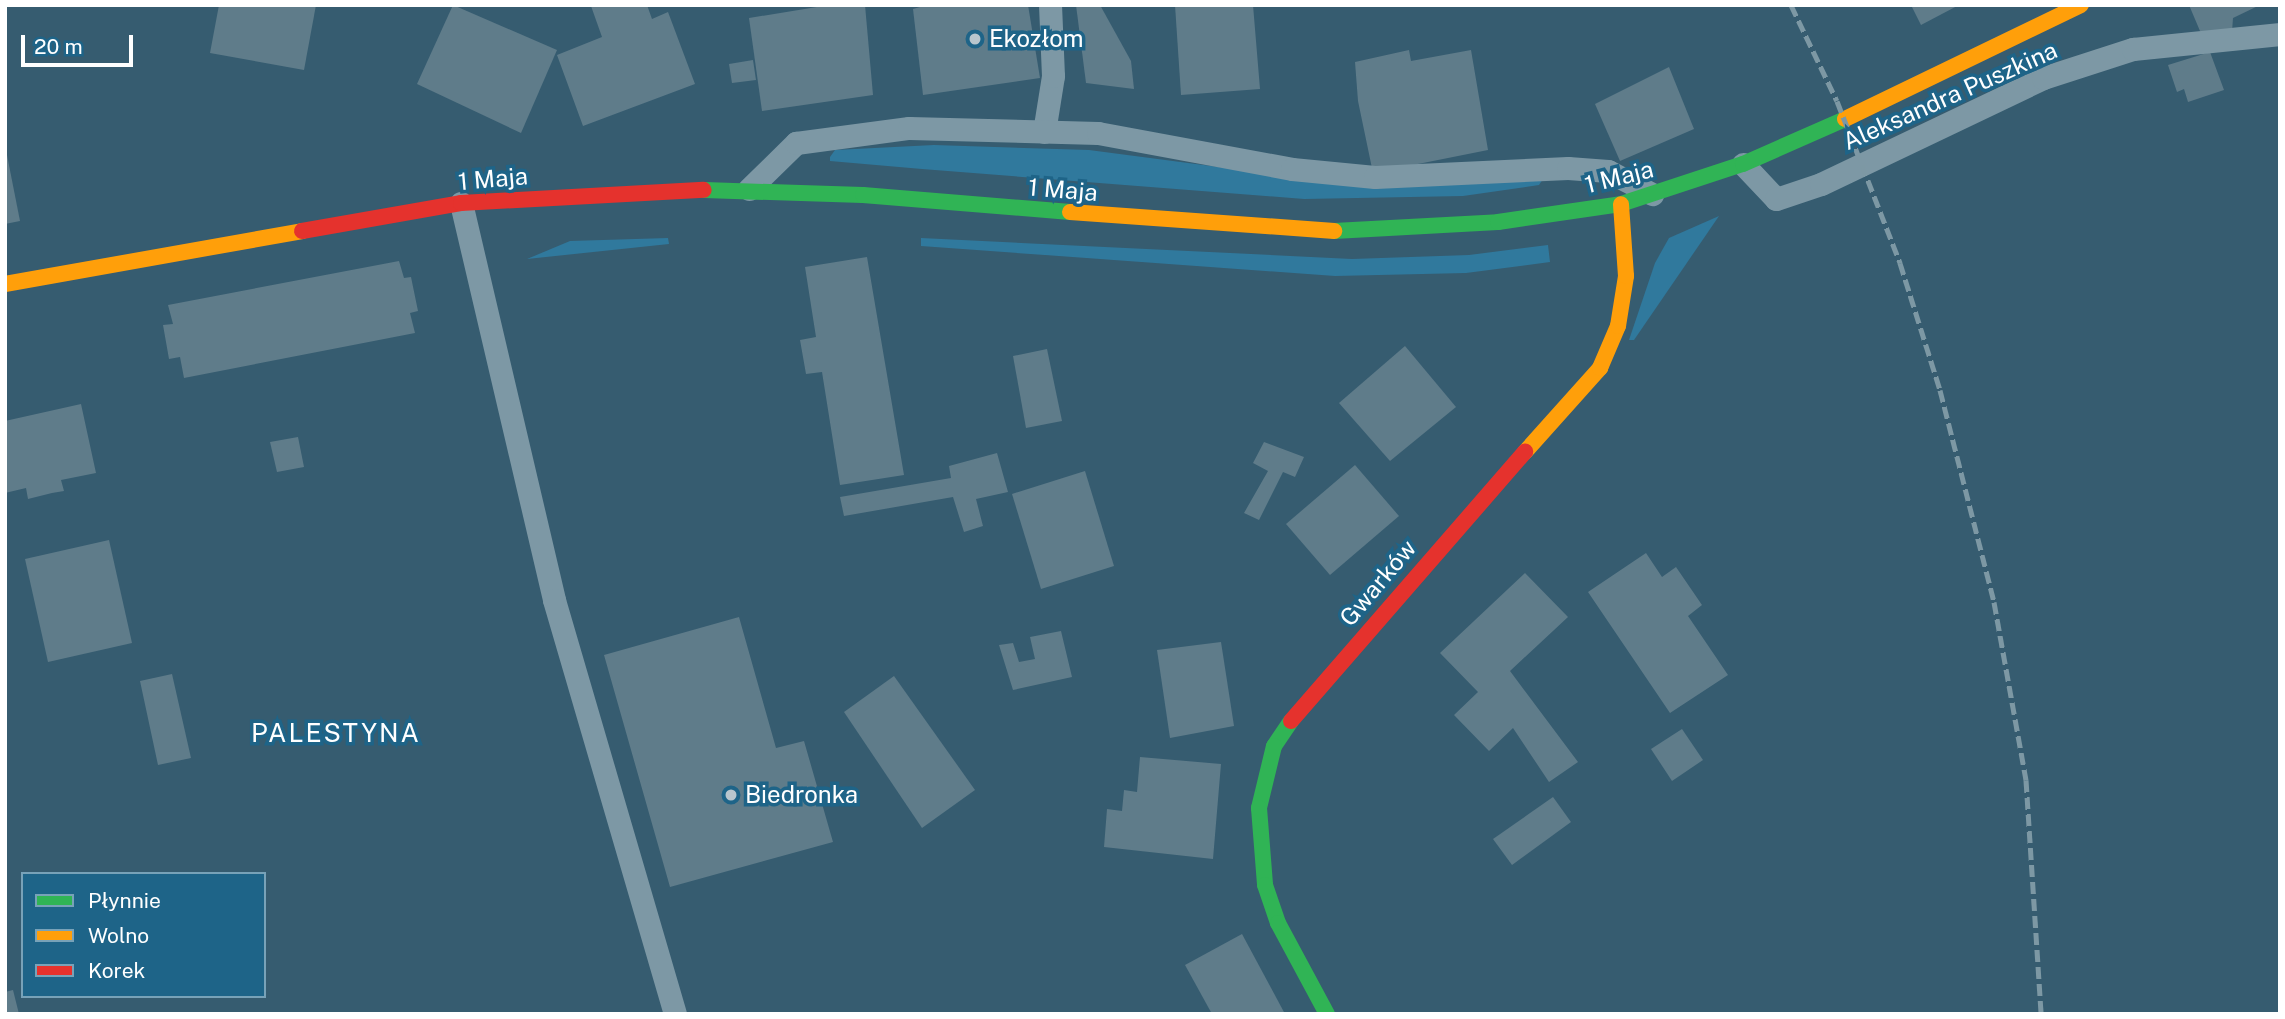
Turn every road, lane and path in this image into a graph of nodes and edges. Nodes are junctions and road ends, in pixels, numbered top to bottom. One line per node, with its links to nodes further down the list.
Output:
1 (1050, 5): 4 (lane)
2 (2081, 5): 5 (main road, 1 Maja)
3 (2280, 34): 5 (lane, Aleksandra Puszkina)
4 (1044, 132): 6 (lane); 7 (lane)
5 (1743, 163): 7 (main road, 1 Maja)
6 (749, 189): 8 (main road, 1 Maja); 9 (main road, 1 Maja)
7 (1652, 194): 9 (main road, 1 Maja)
8 (461, 203): 10 (main road, 1 Maja); 11 (lane)
9 (1621, 204): 12 (main road, Gwarków)
10 (5, 284)
11 (675, 1014)
12 (1327, 1014)

